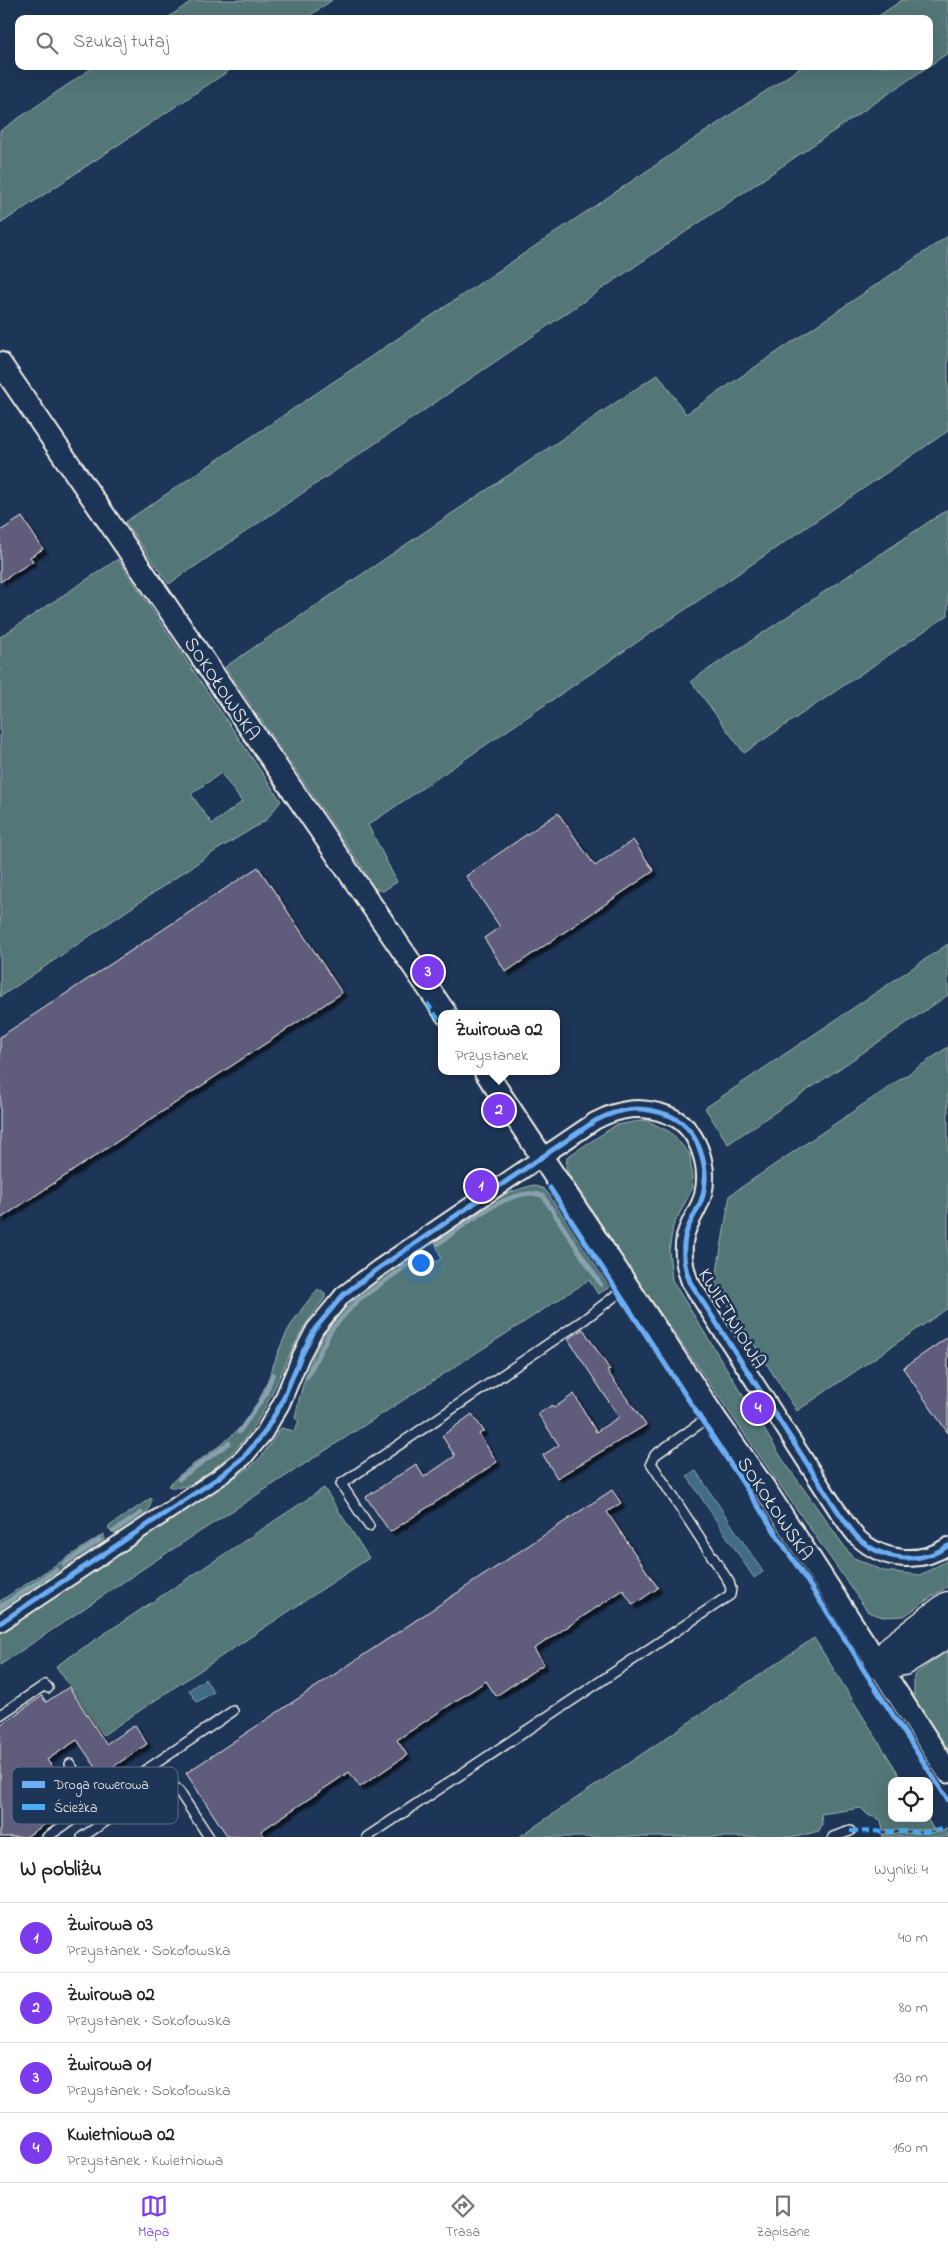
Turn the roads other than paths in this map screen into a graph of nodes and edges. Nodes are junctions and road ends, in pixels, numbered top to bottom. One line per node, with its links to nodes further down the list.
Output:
1 (0, 363): 2 (street, SOKOŁOWSKA)
2 (443, 1010)
3 (488, 1075): 4 (street, SOKOŁOWSKA)
4 (543, 1158): 5 (street, SOKOŁOWSKA); 8 (street, KWIETNIOWA); 10 (street, KWIETNIOWA)
5 (628, 1286): 6 (street, SOKOŁOWSKA); 7 (lane)
6 (712, 1415): 12 (street, SOKOŁOWSKA); 27 (lane)
7 (369, 1526)
8 (948, 1546)
9 (948, 1606): 12 (highway)
10 (0, 1623)
11 (948, 1633): 12 (highway)
12 (879, 1665): 19 (street, SOKOŁOWSKA)
13 (48, 1688): 15 (lane)
14 (233, 1710): 18 (lane)
15 (0, 1714)
16 (70, 1764): 17 (lane)
17 (72, 1767)
18 (149, 1767)
19 (948, 1772)
20 (178, 1790): 26 (lane)
21 (66, 1824): 24 (lane)
22 (102, 1824): 25 (lane)
23 (850, 1831): 28 (lane)
24 (47, 1837)
25 (82, 1837)
26 (210, 1837)
27 (367, 1837)
28 (833, 1837)

